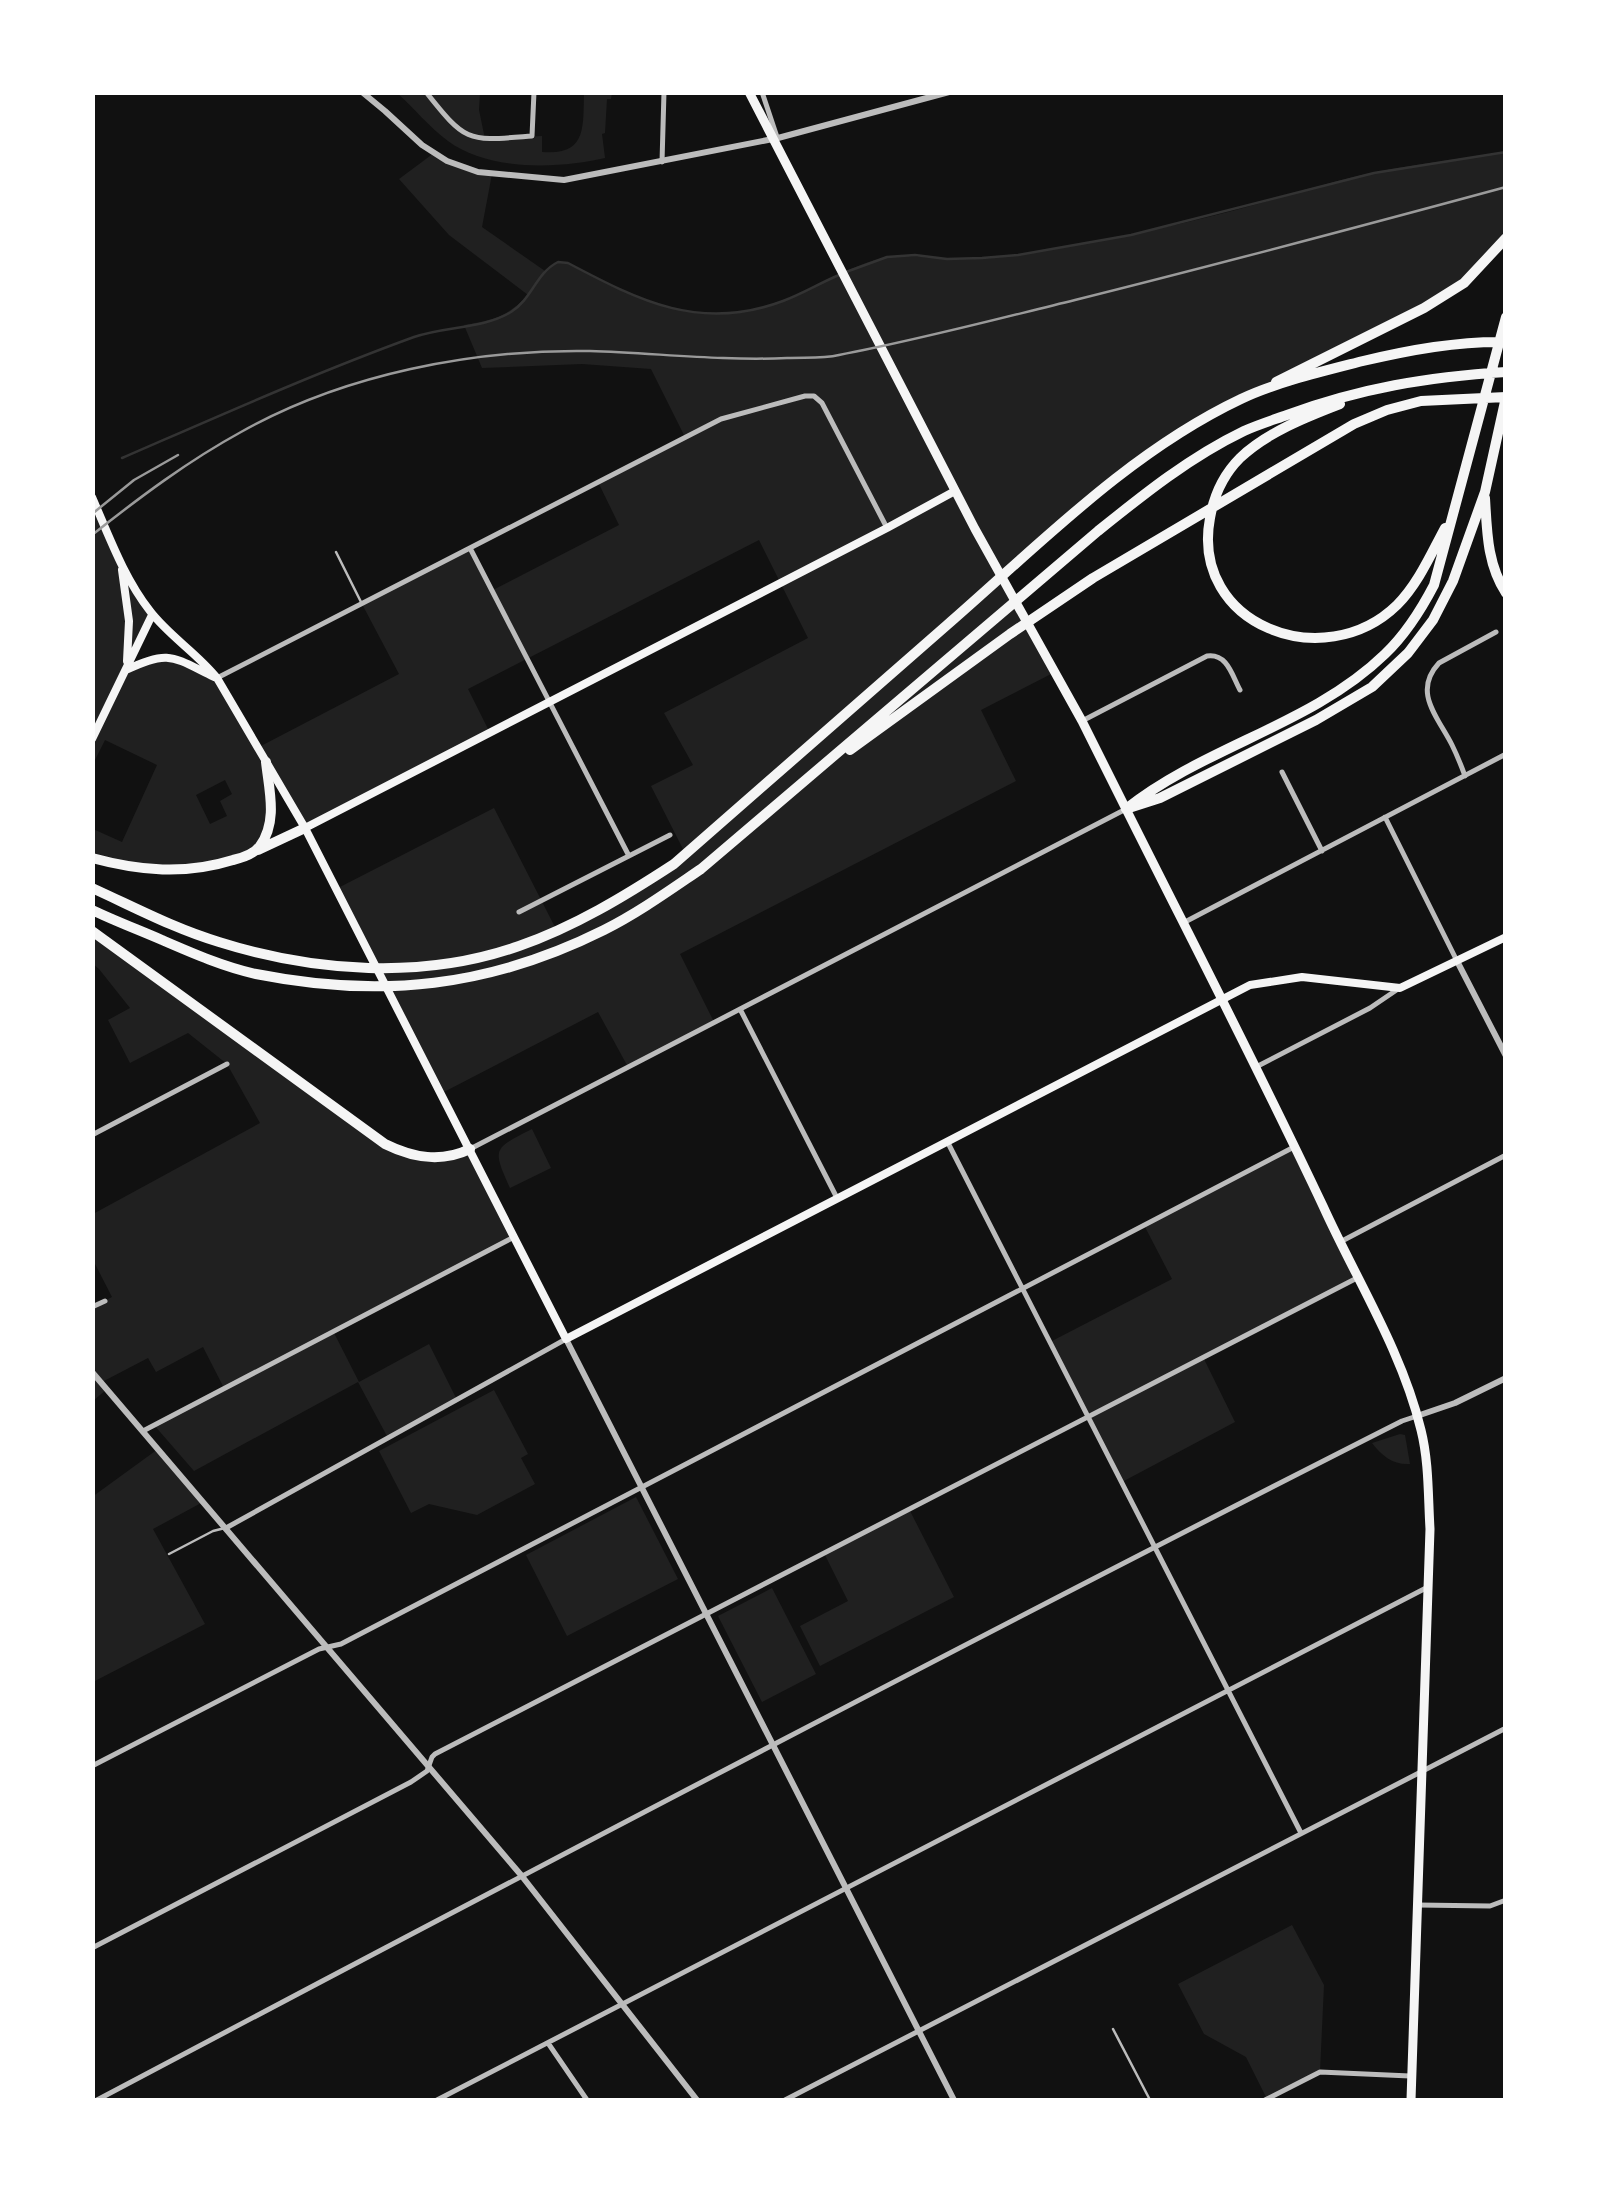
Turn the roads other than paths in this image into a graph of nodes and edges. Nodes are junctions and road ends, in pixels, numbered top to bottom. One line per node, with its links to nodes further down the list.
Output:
1 (362, 92): 9 (street)
2 (426, 92): 3 (street)
3 (534, 92)
4 (664, 92): 9 (street)
5 (750, 92): 17 (main road)
6 (762, 92): 8 (street)
7 (949, 92): 8 (street)
8 (778, 138): 9 (street)
9 (662, 162)
10 (1503, 242): 16 (highway)
11 (1506, 318): 20 (highway)
12 (1506, 342): 16 (highway)
13 (1506, 372): 14 (highway)
14 (1397, 384): 20 (highway); 39 (highway)
15 (1506, 397): 18 (highway); 39 (highway)
16 (1244, 398): 48 (highway)
17 (954, 490): 21 (main road); 33 (main road)
18 (1485, 492): 25 (highway); 40 (highway)
19 (92, 498): 24 (main road)
20 (1455, 510): 40 (highway)
21 (887, 528): 22 (street); 32 (main road)
22 (470, 548): 26 (street); 32 (street)
23 (336, 552): 26 (lane)
24 (122, 564): 27 (main road); 29 (main road)
25 (1506, 593)
26 (362, 604): 30 (street)
27 (152, 615): 29 (main road); 30 (main road)
28 (1496, 632): 38 (street)
29 (126, 670): 30 (main road); 34 (main road)
30 (218, 678): 36 (main road)
31 (1240, 690): 33 (street)
32 (550, 702): 42 (main road); 46 (street)
33 (1082, 721): 40 (main road)
34 (92, 739)
35 (1506, 754): 38 (street)
36 (266, 762): 42 (main road); 44 (highway)
37 (1282, 772): 45 (street)
38 (1465, 776): 41 (street)
39 (788, 794): 49 (highway)
40 (1126, 809): 51 (main road); 57 (street)
41 (1384, 817): 45 (street); 54 (street)
42 (304, 828): 44 (highway); 64 (main road)
43 (670, 835): 46 (street)
44 (258, 850): 47 (highway)
45 (1322, 851): 51 (street)
46 (629, 856): 50 (street)
47 (92, 858)
48 (92, 888)
49 (92, 910)
50 (519, 912)
51 (1183, 923): 56 (main road)
52 (92, 931): 64 (highway)
53 (1506, 937): 54 (main road)
54 (1457, 961): 55 (main road); 58 (street)
55 (1400, 988): 56 (main road); 60 (street)
56 (1222, 998): 60 (main road); 62 (main road)
57 (740, 1009): 64 (street); 66 (street)
58 (1506, 1056)
59 (227, 1064): 61 (street)
60 (1256, 1067): 63 (main road)
61 (92, 1135)
62 (948, 1141): 66 (main road); 70 (street)
63 (1295, 1146): 68 (main road); 70 (street)
64 (470, 1149): 67 (main road)
65 (1506, 1155): 68 (street)
66 (838, 1198): 73 (main road)
67 (514, 1236): 73 (main road); 78 (street)
68 (1339, 1242): 69 (main road)
69 (1357, 1278): 76 (street); 77 (main road)
70 (1023, 1288): 76 (street); 79 (street)
71 (104, 1301): 72 (street)
72 (92, 1307)
73 (566, 1340): 79 (street); 80 (street)
74 (92, 1372): 78 (street)
75 (1506, 1378): 77 (street)
76 (1088, 1416): 81 (street); 84 (street)
77 (1417, 1416): 81 (street); 83 (main road)
78 (143, 1430): 80 (street)
79 (640, 1487): 84 (street); 85 (street)
80 (226, 1528): 82 (lane); 85 (street)
81 (1155, 1546): 86 (street); 88 (street)
82 (169, 1554)
83 (1428, 1587): 86 (street); 91 (main road)
84 (706, 1614): 88 (street); 90 (street)
85 (327, 1648): 89 (street); 90 (street)
86 (1228, 1690): 92 (street); 94 (street)
87 (1506, 1728): 91 (street)
88 (772, 1745): 93 (street); 94 (street)
89 (92, 1766)
90 (429, 1766): 93 (street); 97 (street)
91 (1422, 1772): 92 (street); 96 (main road)
92 (1302, 1834): 100 (street)
93 (521, 1875): 98 (street); 103 (street)
94 (846, 1888): 98 (street); 100 (street)
95 (1505, 1900): 96 (street)
96 (1418, 1905): 102 (main road)
97 (92, 1948)
98 (621, 2004): 101 (street); 106 (street)
99 (1114, 2029): 109 (lane)
100 (920, 2031): 107 (street); 108 (street)
101 (548, 2043): 104 (street); 105 (street)
102 (1412, 2076): 110 (street); 111 (main road)
103 (96, 2100)
104 (437, 2100)
105 (587, 2100)
106 (696, 2100)
107 (785, 2100)
108 (954, 2100)
109 (1150, 2100)
110 (1266, 2100)
111 (1411, 2100)

